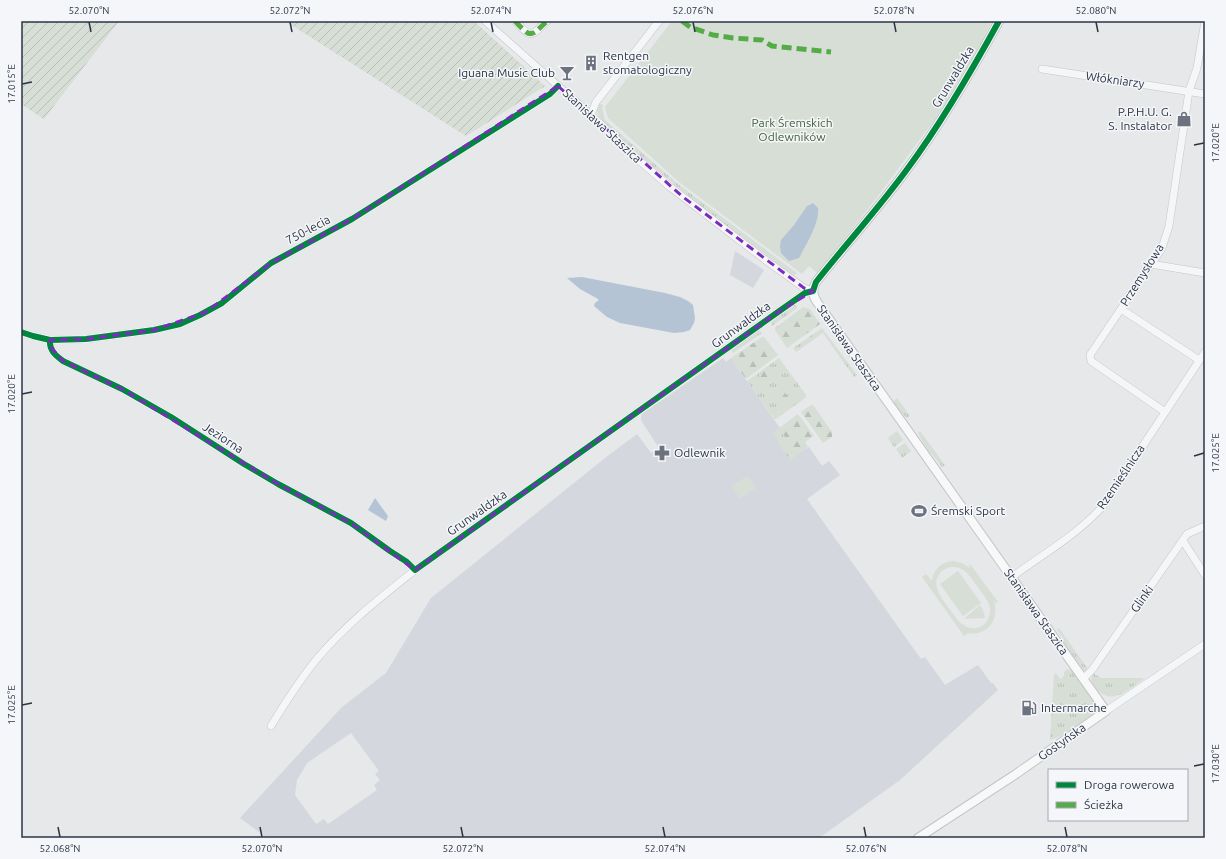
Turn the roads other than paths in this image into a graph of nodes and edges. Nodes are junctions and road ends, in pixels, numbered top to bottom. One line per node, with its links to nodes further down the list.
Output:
1 (485, 21): 8 (street, Stanisława Staszica)
2 (515, 21): 3 (street)
3 (547, 21)
4 (658, 21): 11 (street)
5 (999, 21): 14 (main road, Grunwaldzka)
6 (1205, 24): 9 (street, Przemysłowa)
7 (1042, 69): 9 (street, Włókniarzy)
8 (558, 86): 11 (street, Stanisława Staszica); 17 (street, 750-lecia)
9 (1189, 91): 10 (street, Włókniarzy); 12 (street, Przemysłowa)
10 (1205, 94)
11 (591, 115): 14 (street, Stanisława Staszica)
12 (1151, 264): 13 (street); 15 (street, Przemysłowa)
13 (1205, 273)
14 (813, 291): 23 (street, Grunwaldzka); 25 (main road, Stanisława Staszica)
15 (1121, 309): 19 (street); 20 (street, Przemysłowa)
16 (21, 332): 17 (street)
17 (50, 340): 23 (street, Jeziorna)
18 (1205, 352): 19 (street, Rzemieślnicza)
19 (1199, 360): 20 (street, Rzemieślnicza)
20 (1165, 412): 25 (street, Rzemieślnicza)
21 (1205, 526): 22 (street, Glinki)
22 (1183, 541): 24 (street); 27 (street, Glinki)
23 (415, 570): 29 (street, Grunwaldzka)
24 (1205, 575)
25 (1012, 577): 27 (main road, Stanisława Staszica)
26 (1205, 644): 28 (street, Gostyńska)
27 (1084, 679): 28 (main road, Stanisława Staszica)
28 (1106, 711): 30 (main road, Gostyńska)
29 (271, 726)
30 (918, 838)

